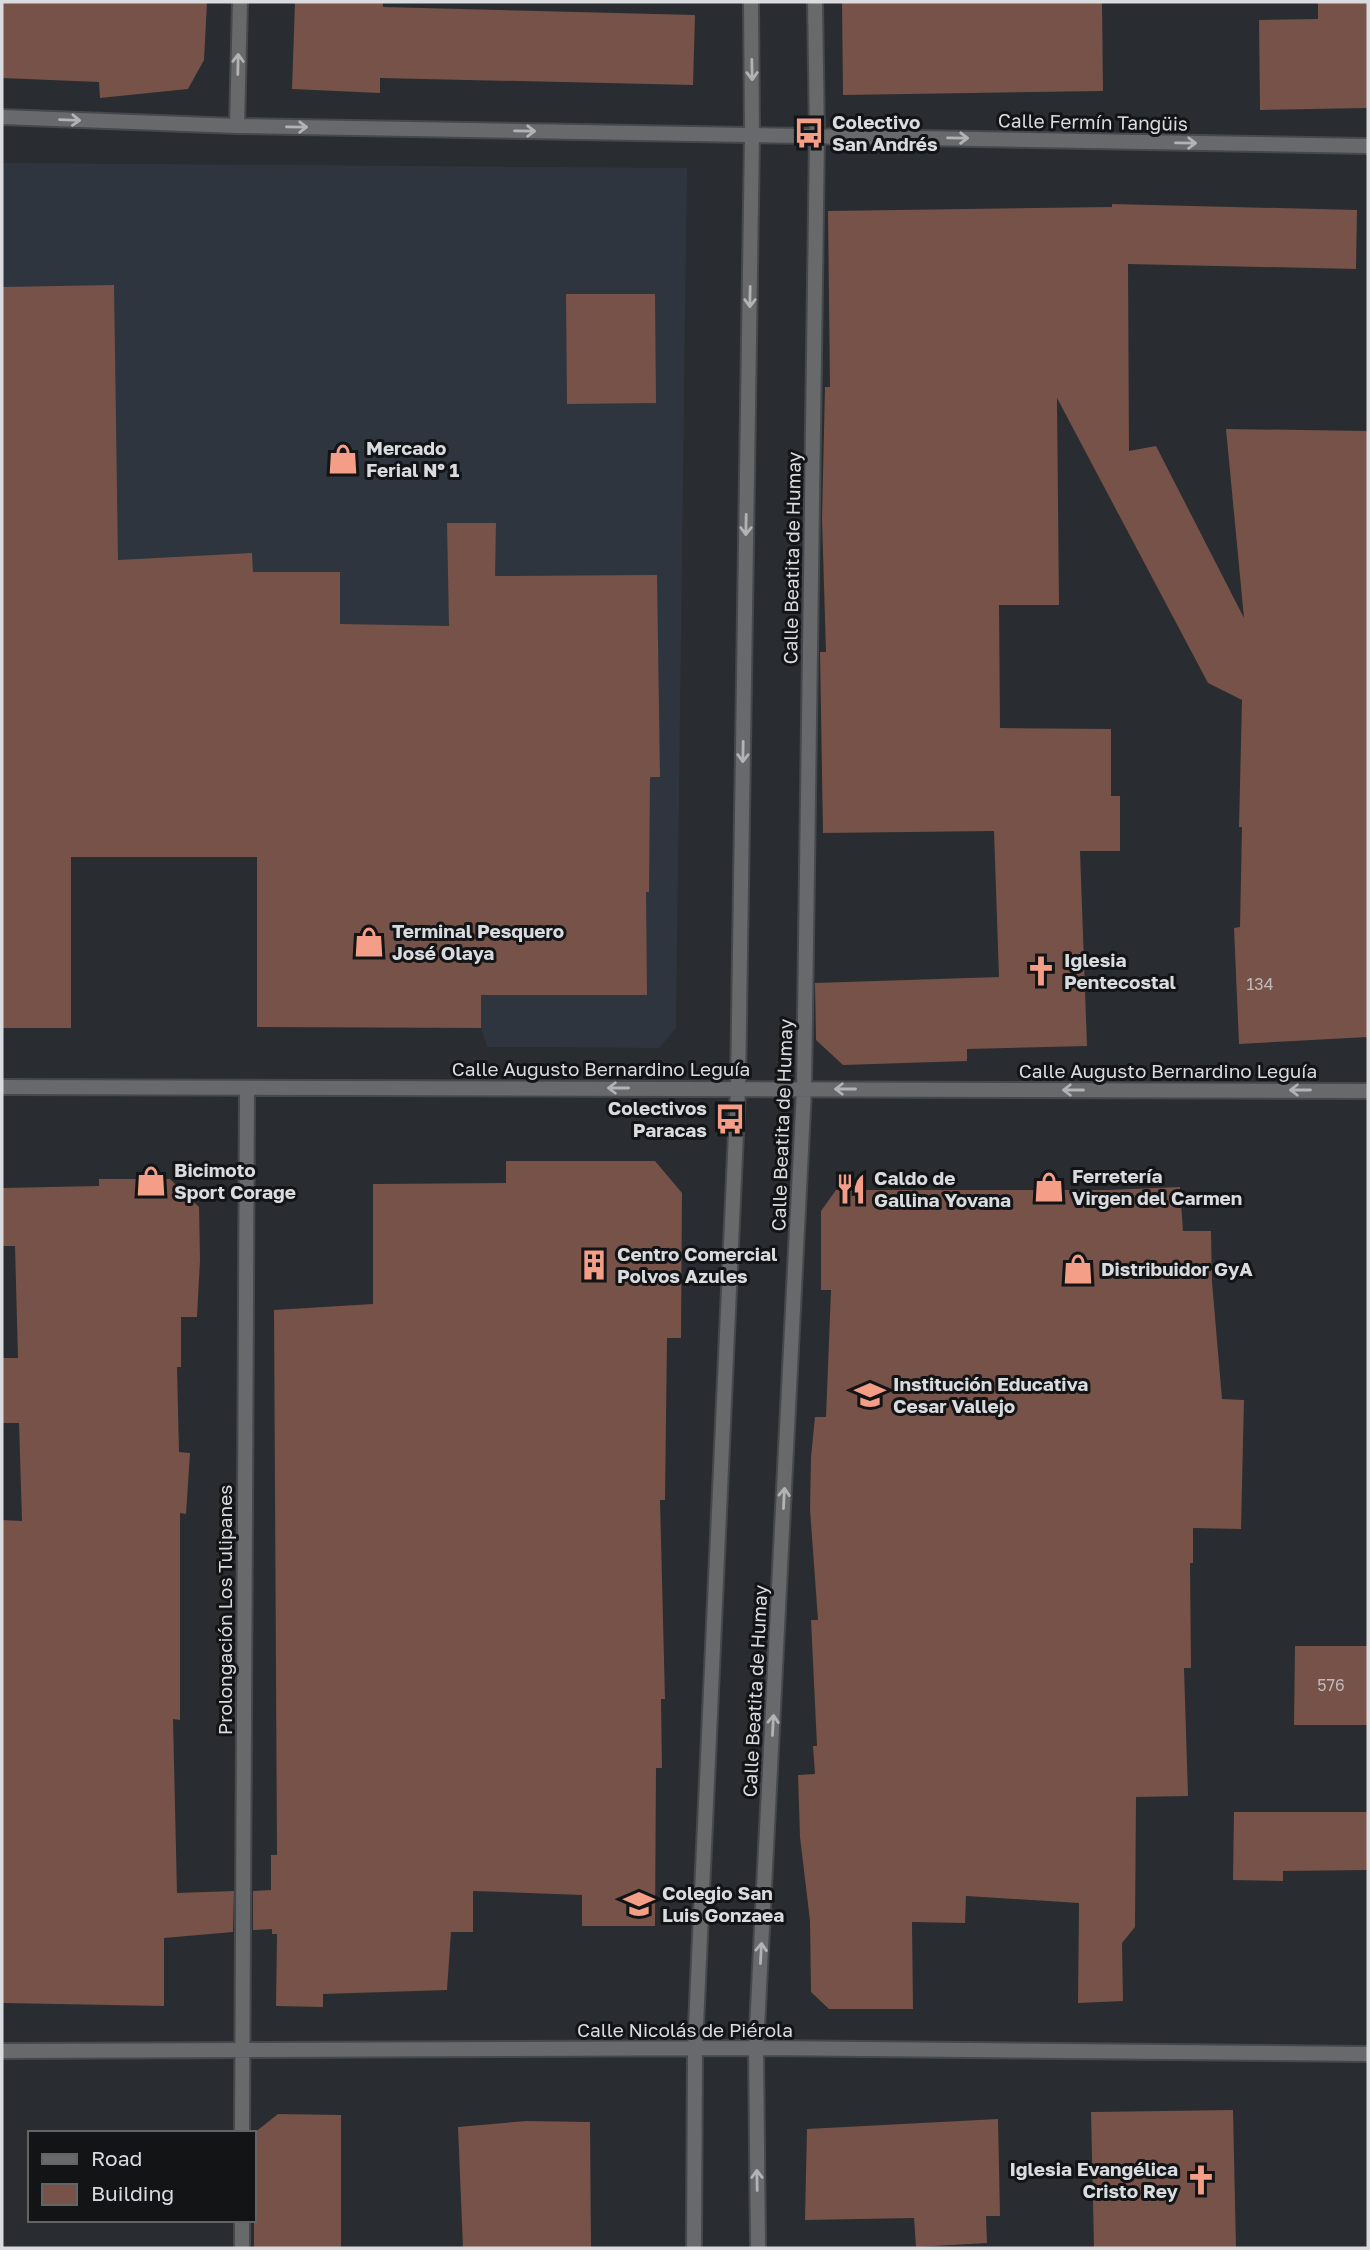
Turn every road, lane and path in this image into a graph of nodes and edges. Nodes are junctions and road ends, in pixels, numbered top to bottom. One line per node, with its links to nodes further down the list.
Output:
1 (240, 2): 5 (street, one-way to 1)
2 (751, 2): 6 (street, one-way to 6)
3 (815, 2): 7 (street, Calle Beatita de Humay)
4 (2, 117): 5 (street, Calle Fermín Tangüis, one-way to 5)
5 (237, 126): 6 (street, Calle Fermín Tangüis, one-way to 6)
6 (752, 135): 7 (street, Calle Fermín Tangüis); 11 (street, one-way to 11)
7 (817, 136): 8 (street, Calle Fermín Tangüis, one-way to 8); 12 (street, Calle Beatita de Humay)
8 (1368, 146)
9 (2, 1087): 10 (street, Calle Augusto Bernardino Leguía)
10 (247, 1088): 11 (street, Calle Augusto Bernardino Leguía, one-way to 10); 17 (street, Prolongación Los Tulipanes)
11 (738, 1088): 12 (street, Calle Augusto Bernardino Leguía); 15 (street)
12 (804, 1089): 13 (street, Calle Augusto Bernardino Leguía, one-way to 12); 14 (street, Calle Beatita de Humay, one-way to 12)
13 (1368, 1090)
14 (756, 2048): 15 (street, Calle Nicolás de Piérola); 18 (street, Calle Nicolás de Piérola); 23 (street, Calle Beatita de Humay, one-way to 14)
15 (695, 2049): 17 (street, Calle Nicolás de Piérola); 22 (street)
16 (2, 2051): 17 (street, Calle Nicolás de Piérola)
17 (242, 2051): 19 (street, Prolongación Los Tulipanes)
18 (1368, 2054)
19 (242, 2131)
20 (242, 2222): 21 (street)
21 (242, 2248)
22 (694, 2248)
23 (758, 2248)

